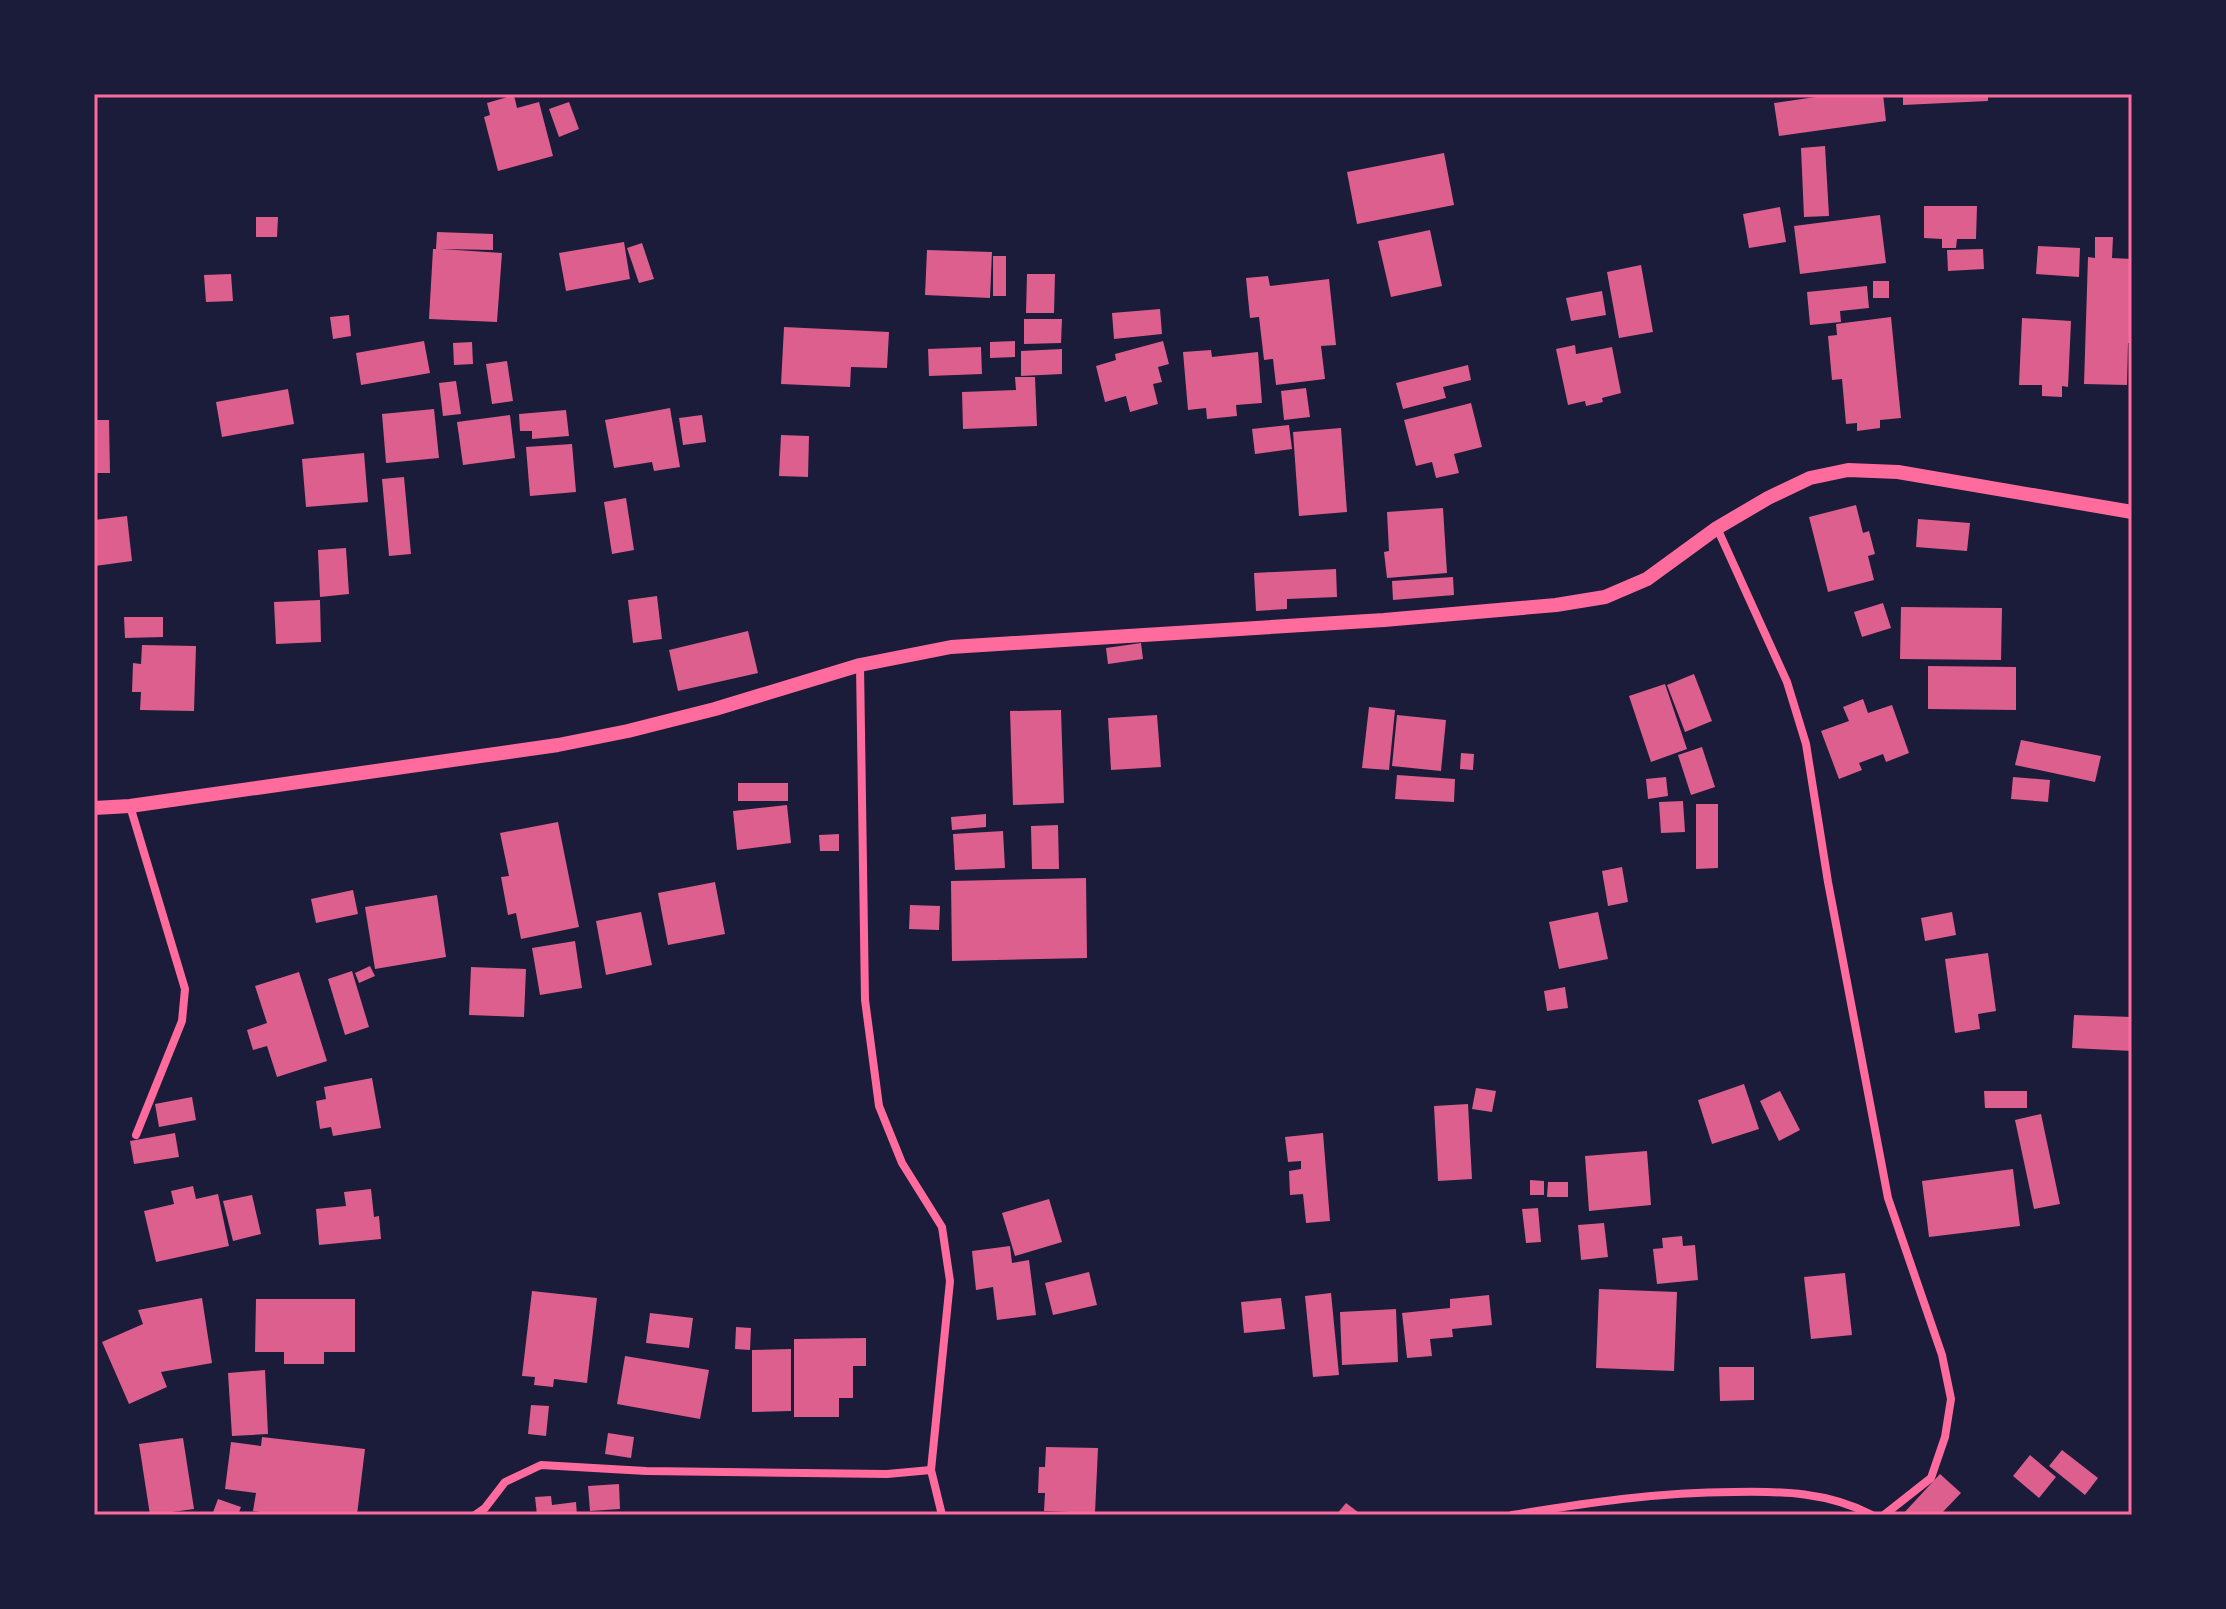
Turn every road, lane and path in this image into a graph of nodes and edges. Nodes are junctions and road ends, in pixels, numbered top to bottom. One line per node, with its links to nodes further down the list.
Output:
1 (2132, 512): 2 (street)
2 (1717, 528): 3 (street); 12 (street)
3 (860, 665): 4 (street); 7 (street)
4 (130, 806): 5 (street); 6 (street)
5 (94, 808)
6 (136, 1135)
7 (931, 1470): 8 (street); 9 (street)
8 (475, 1515)
9 (942, 1515)
10 (1512, 1515): 11 (street)
11 (1872, 1515)
12 (1884, 1515)

